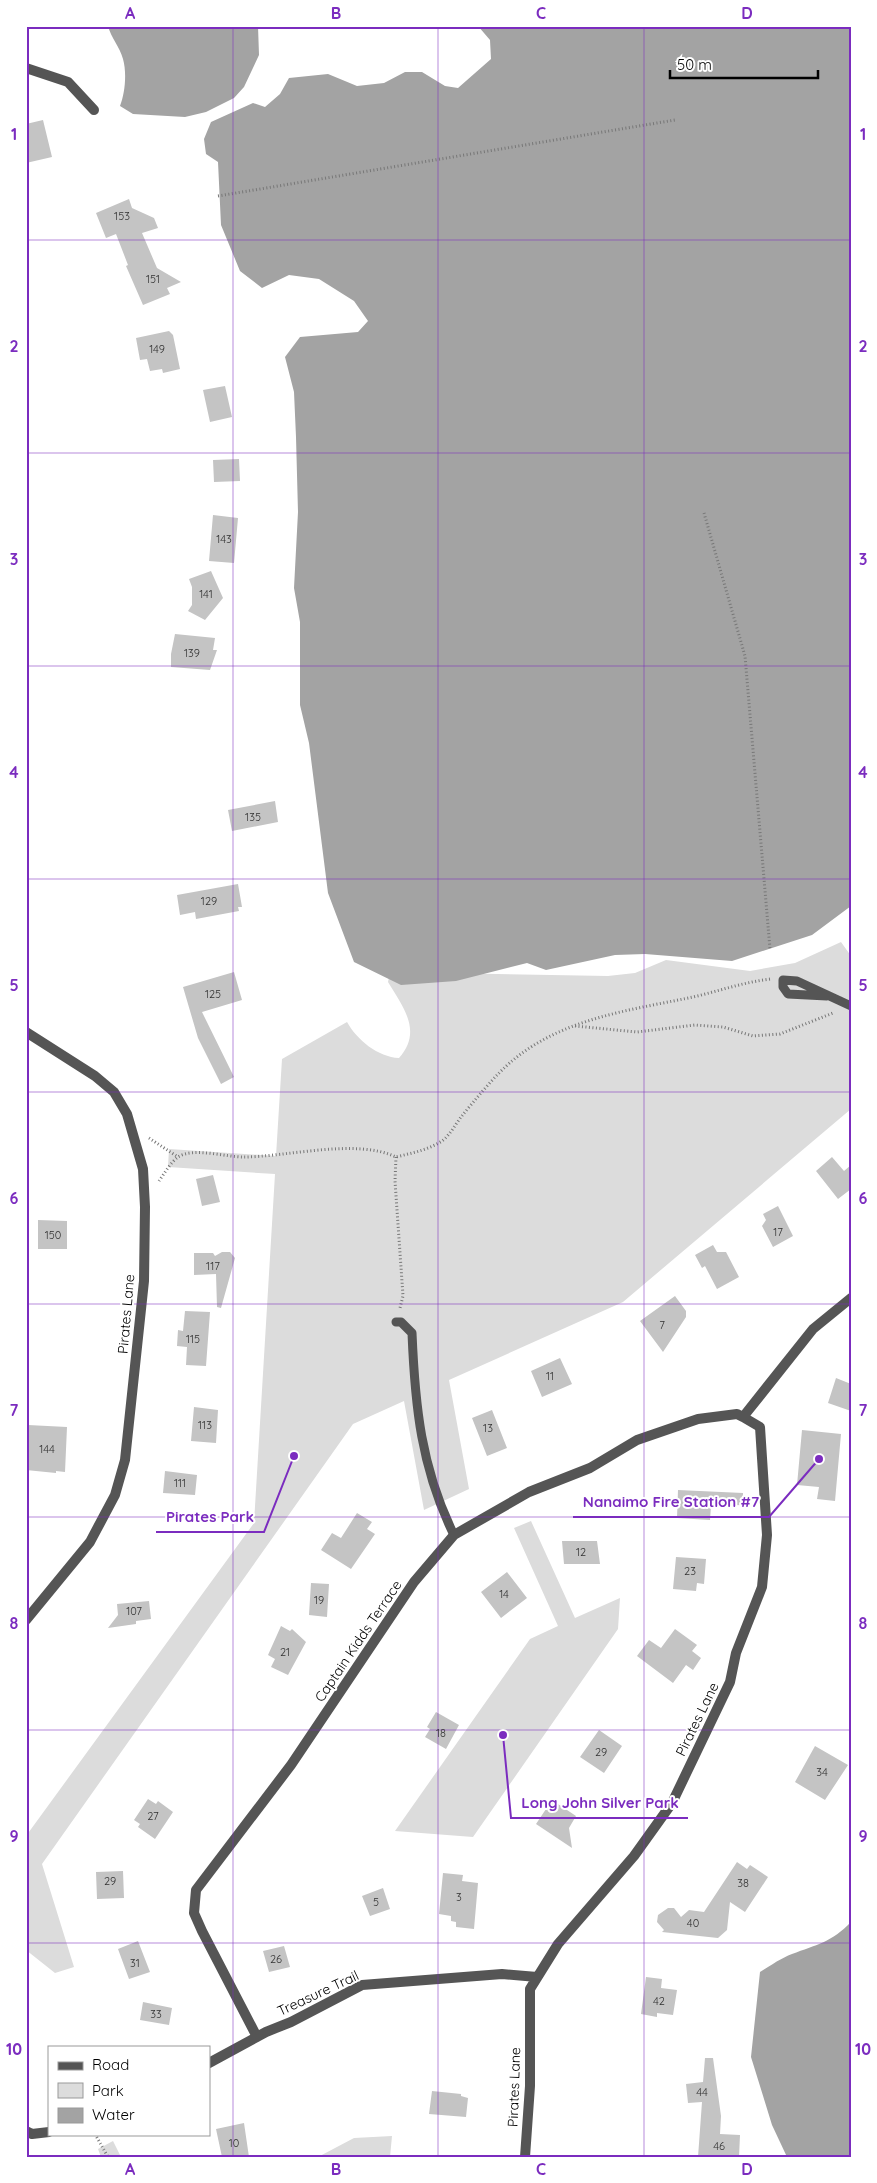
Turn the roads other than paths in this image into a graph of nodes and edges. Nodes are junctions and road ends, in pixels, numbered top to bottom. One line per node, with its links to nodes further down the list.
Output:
1 (26, 68): 2 (street)
2 (94, 110)
3 (827, 996): 3 (lane); 4 (lane)
4 (849, 1006)
5 (26, 1032): 10 (street, Pirates Lane)
6 (851, 1298): 8 (street)
7 (399, 1322): 9 (lane)
8 (743, 1417): 9 (street, Captain Kidds Terrace); 11 (street, Pirates Lane)
9 (454, 1535): 12 (street, Captain Kidds Terrace)
10 (26, 1620)
11 (537, 1977): 12 (street, Treasure Trail); 16 (street, Pirates Lane)
12 (257, 2037): 13 (street, Treasure Trail)
13 (210, 2062)
14 (26, 2131): 15 (street)
15 (48, 2132)
16 (525, 2157)

